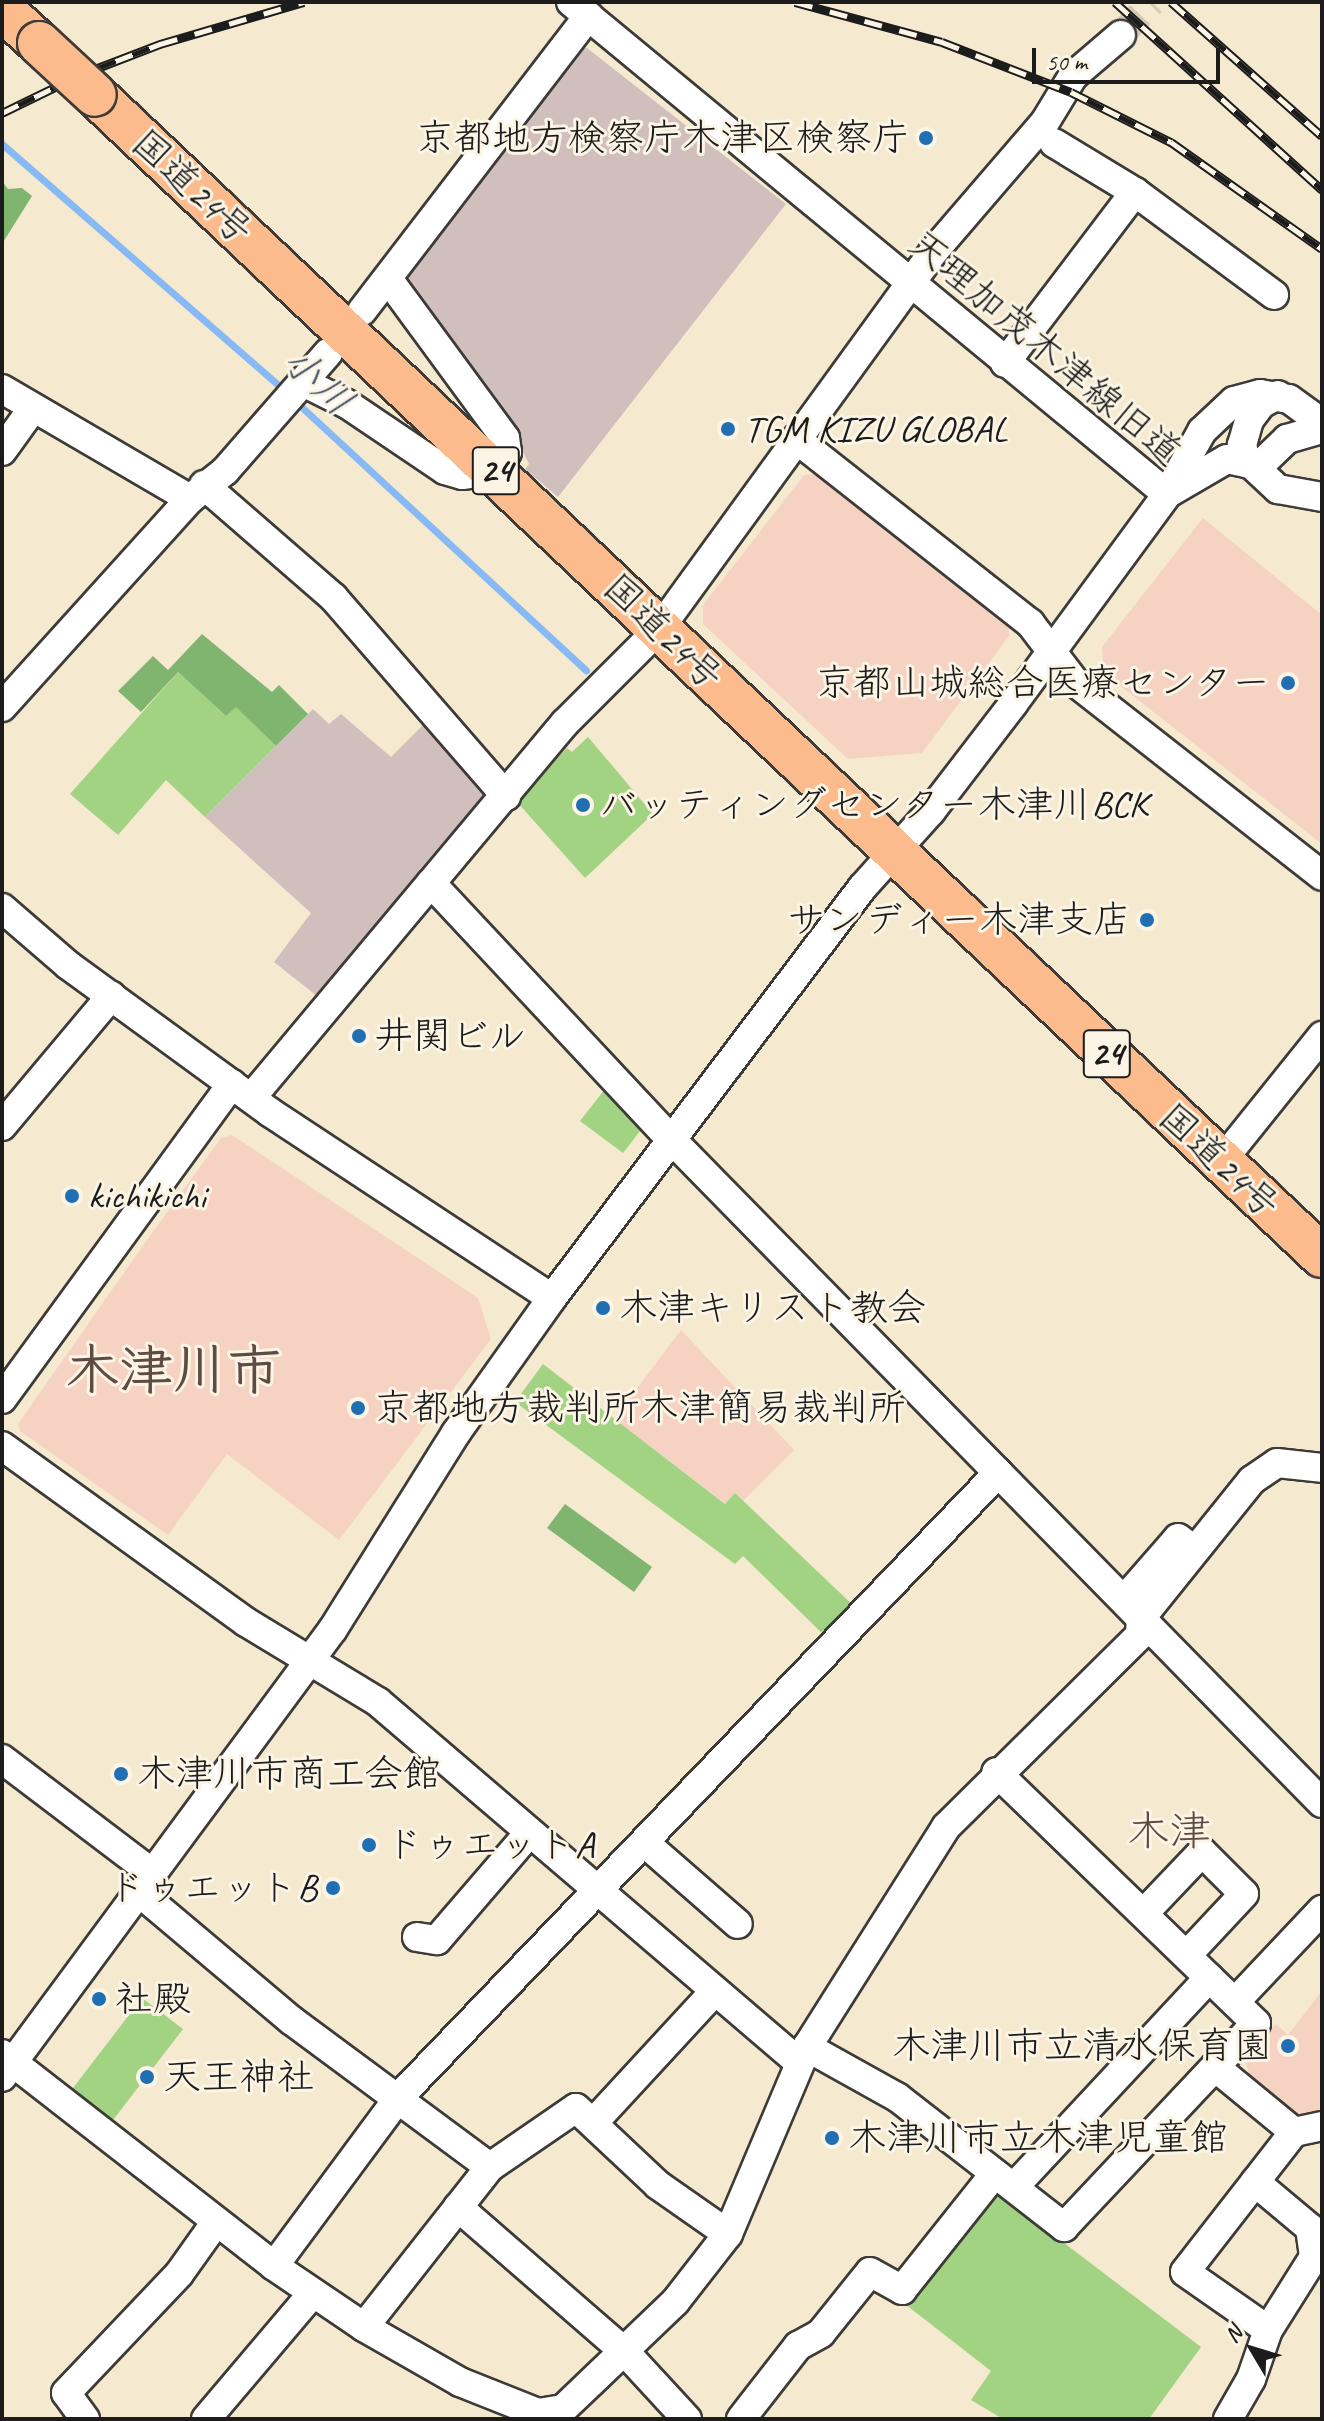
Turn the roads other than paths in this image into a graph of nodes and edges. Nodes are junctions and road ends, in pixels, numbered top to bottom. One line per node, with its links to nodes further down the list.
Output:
1 (579, 9): 6 (street); 7 (street, 天理加茂木津線旧道)
2 (15, 26): 21 (highway, 国道24号 / 24, bridge)
3 (1121, 35): 7 (street)
4 (1054, 143): 5 (street)
5 (1135, 192): 8 (street); 11 (street)
6 (388, 279): 9 (street); 21 (street)
7 (913, 284): 11 (street, 天理加茂木津線旧道); 18 (street)
8 (1274, 295)
9 (362, 311)
10 (328, 353): 13 (street)
11 (1005, 363): 23 (street, 天理加茂木津線旧道)
12 (2, 389): 15 (street)
13 (296, 390): 21 (street); 22 (street)
14 (1278, 395): 16 (street); 20 (street); 23 (street)
15 (33, 408): 19 (street); 22 (street)
16 (1322, 423)
17 (1322, 429): 20 (street)
18 (796, 439): 25 (street); 26 (street)
19 (2, 451)
20 (1252, 465): 23 (street); 24 (street)
21 (496, 471): 25 (highway, 国道24号 / 24)
22 (197, 492): 27 (street); 28 (street)
23 (1167, 494): 26 (street, 天理加茂木津線旧道)
24 (1322, 497)
25 (660, 628): 28 (street); 29 (highway, 国道24号 / 24)
26 (1051, 651): 29 (street, 天理加茂木津線旧道); 30 (street)
27 (2, 707)
28 (506, 796): 31 (street)
29 (892, 853): 37 (street, 天理加茂木津線旧道); 38 (highway, 国道24号 / 24)
30 (1322, 876)
31 (431, 883): 35 (street); 37 (street)
32 (2, 908): 33 (street)
33 (111, 996): 35 (street); 36 (street)
34 (1322, 1036): 38 (street)
35 (241, 1091): 40 (street); 41 (street)
36 (2, 1126)
37 (670, 1138): 40 (street, 天理加茂木津線旧道); 44 (street)
38 (1220, 1163): 39 (highway, 国道24号 / 24)
39 (1322, 1256)
40 (552, 1298): 46 (street, 天理加茂木津線旧道)
41 (2, 1399)
42 (2, 1446): 46 (street)
43 (1322, 1468): 45 (street)
44 (998, 1473): 45 (street); 51 (street)
45 (1132, 1609): 48 (street); 49 (street)
46 (310, 1659): 50 (street); 52 (street, 天理加茂木津線旧道)
47 (2, 1759): 52 (street)
48 (996, 1772): 55 (street); 62 (street)
49 (1322, 1803)
50 (529, 1833): 53 (street); 57 (street)
51 (645, 1843): 53 (street); 56 (street)
52 (146, 1883): 63 (street, 天理加茂木津線旧道); 65 (street)
53 (597, 1892): 60 (street); 65 (street)
54 (1322, 1910): 61 (street)
55 (1144, 1913): 58 (street); 58 (street)
56 (738, 1924)
57 (417, 1937)
58 (1187, 1955): 59 (street)
59 (1209, 1978): 61 (street); 70 (street)
60 (715, 1991): 62 (street); 66 (street)
61 (1235, 2002): 64 (street)
62 (804, 2055): 70 (street); 74 (street)
63 (6, 2064): 73 (street)
64 (1215, 2067): 68 (street); 70 (street)
65 (400, 2096): 69 (street); 75 (street)
66 (594, 2122): 69 (street); 74 (street)
67 (1322, 2126): 68 (street)
68 (1294, 2132): 71 (street)
69 (490, 2167): 72 (street)
70 (1005, 2180): 84 (street)
71 (1255, 2182): 78 (street); 78 (street)
72 (458, 2207): 77 (street); 79 (street)
73 (216, 2222): 75 (street); 81 (street)
74 (728, 2234): 79 (street)
75 (274, 2266): 76 (street)
76 (313, 2293): 77 (street); 82 (street)
77 (364, 2327): 80 (street)
78 (1268, 2330): 85 (street)
79 (626, 2353): 80 (street); 83 (street)
80 (566, 2414)
81 (85, 2419)
82 (206, 2419)
83 (687, 2419)
84 (741, 2419)
85 (1228, 2419)

